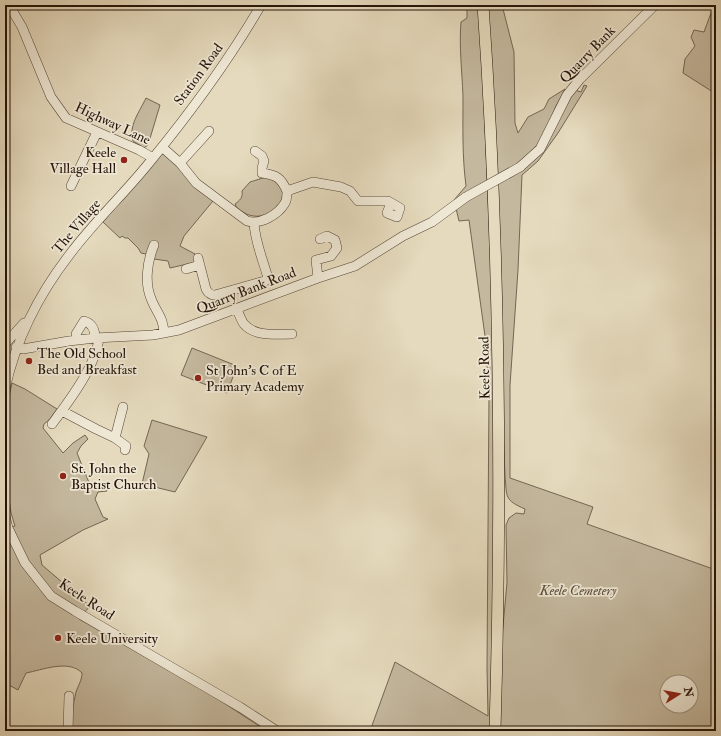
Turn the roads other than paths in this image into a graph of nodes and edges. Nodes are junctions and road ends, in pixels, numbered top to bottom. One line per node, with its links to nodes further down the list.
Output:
1 (9, 5): 6 (street, Highway Lane)
2 (261, 5): 7 (street, Station Road)
3 (483, 5): 39 (main road, Keele Road)
4 (655, 5): 13 (street, Quarry Bank, bridge)
5 (209, 131): 10 (street)
6 (97, 132): 9 (street, Highway Lane); 11 (street)
7 (162, 146): 9 (street, Station Road); 10 (street)
8 (255, 151): 12 (street)
9 (153, 158): 21 (street, The Village)
10 (180, 162): 15 (street)
11 (71, 186)
12 (287, 191): 14 (street); 15 (street)
13 (466, 197): 19 (street, Quarry Bank Road)
14 (391, 203)
15 (254, 223): 18 (street)
16 (320, 239): 19 (street)
17 (154, 245): 22 (street)
18 (186, 269)
19 (318, 278): 20 (street, Quarry Bank Road)
20 (237, 309): 22 (street, Quarry Bank Road); 24 (street)
21 (29, 318): 26 (street, The Village); 27 (street, The Village)
22 (164, 333): 25 (street, Quarry Bank Road)
23 (76, 334): 25 (street)
24 (292, 334)
25 (97, 338): 27 (street, Quarry Bank Road); 31 (street)
26 (5, 344)
27 (16, 347): 28 (street, The Village)
28 (9, 358): 29 (street, The Village)
29 (5, 389)
30 (123, 407): 33 (street)
31 (66, 415): 32 (street); 33 (street)
32 (52, 424)
33 (115, 438): 34 (street)
34 (125, 450)
35 (5, 516): 38 (street, Keele Road)
36 (69, 696): 37 (street)
37 (68, 731)
38 (277, 731)
39 (496, 731)

